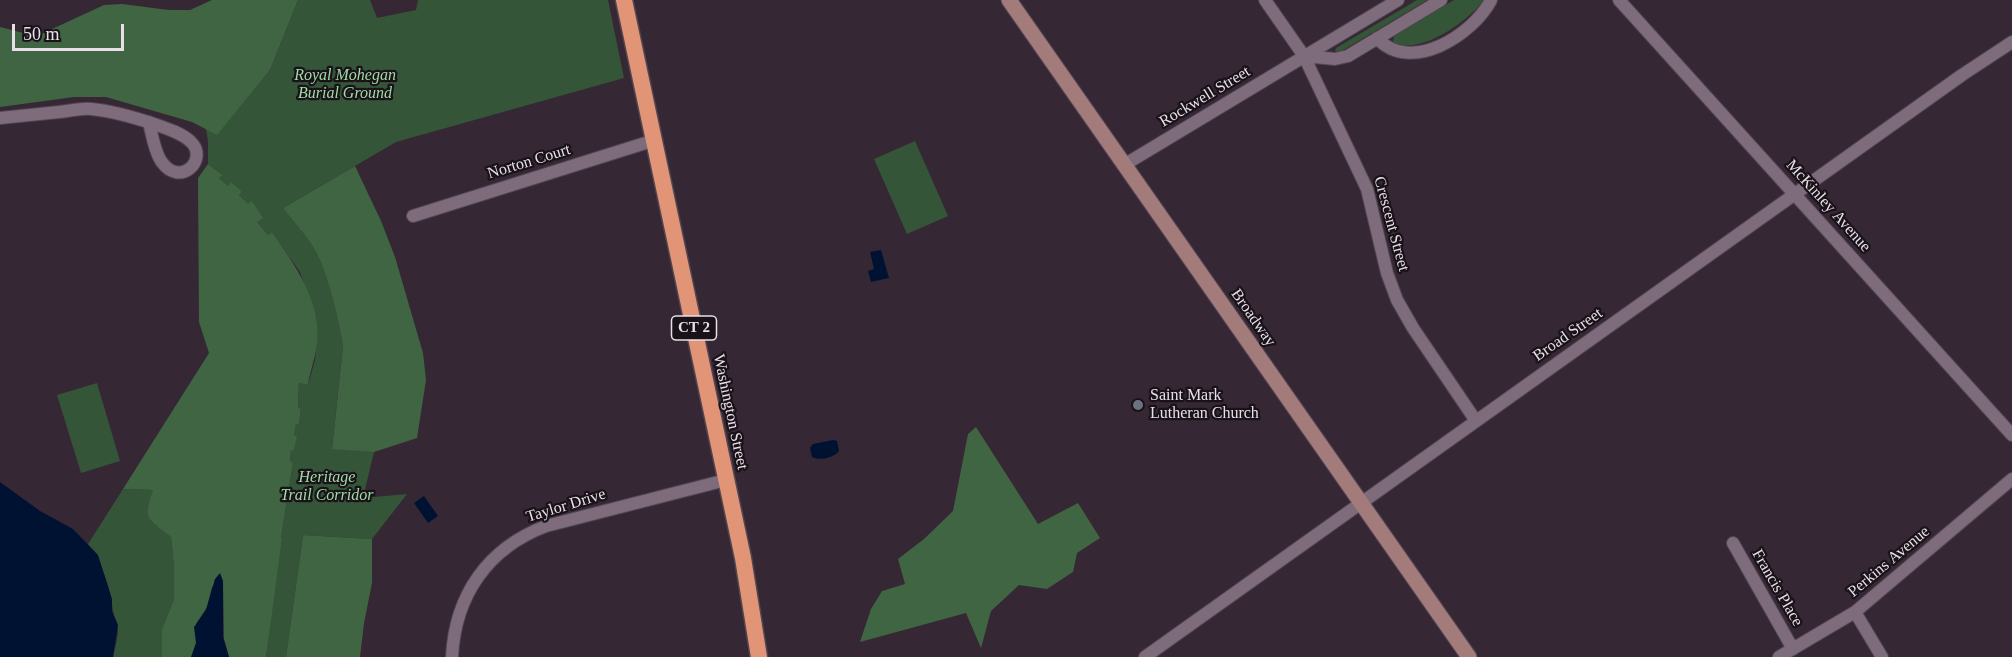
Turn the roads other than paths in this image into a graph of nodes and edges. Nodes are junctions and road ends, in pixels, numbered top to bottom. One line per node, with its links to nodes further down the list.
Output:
1 (624, 0): 13 (highway, Washington Street / CT 2)
2 (1009, 0): 14 (main road, Broadway)
3 (1265, 0): 10 (street, Crescent Street)
4 (1398, 0): 10 (street, Rockwell Street)
5 (1441, 0): 8 (street)
6 (1491, 0): 8 (street)
7 (1619, 0): 15 (street, McKinley Avenue)
8 (1377, 38): 10 (street)
9 (2012, 42): 15 (street, Broad Street)
10 (1304, 56): 14 (street, Rockwell Street); 17 (street, Crescent Street)
11 (0, 118): 12 (street)
12 (149, 122): 12 (street)
13 (655, 140): 16 (street, Norton Court); 20 (highway, Washington Street / CT 2)
14 (1124, 165): 21 (main road, Broadway)
15 (1795, 194): 17 (street, Broad Street); 18 (street, McKinley Avenue)
16 (413, 216)
17 (1476, 421): 21 (street, Broad Street)
18 (2012, 435)
19 (2012, 479): 23 (street, Perkins Avenue)
20 (726, 480): 25 (street, Taylor Drive); 26 (highway, Washington Street / CT 2)
21 (1361, 503): 27 (street, Broad Street); 28 (main road, Broadway)
22 (1733, 543): 24 (street, Francis Place)
23 (1855, 612): 24 (street, Perkins Avenue); 30 (street)
24 (1793, 649): 29 (street, Perkins Avenue)
25 (452, 657)
26 (759, 657)
27 (1145, 657)
28 (1469, 657)
29 (1779, 657)
30 (1882, 657)

